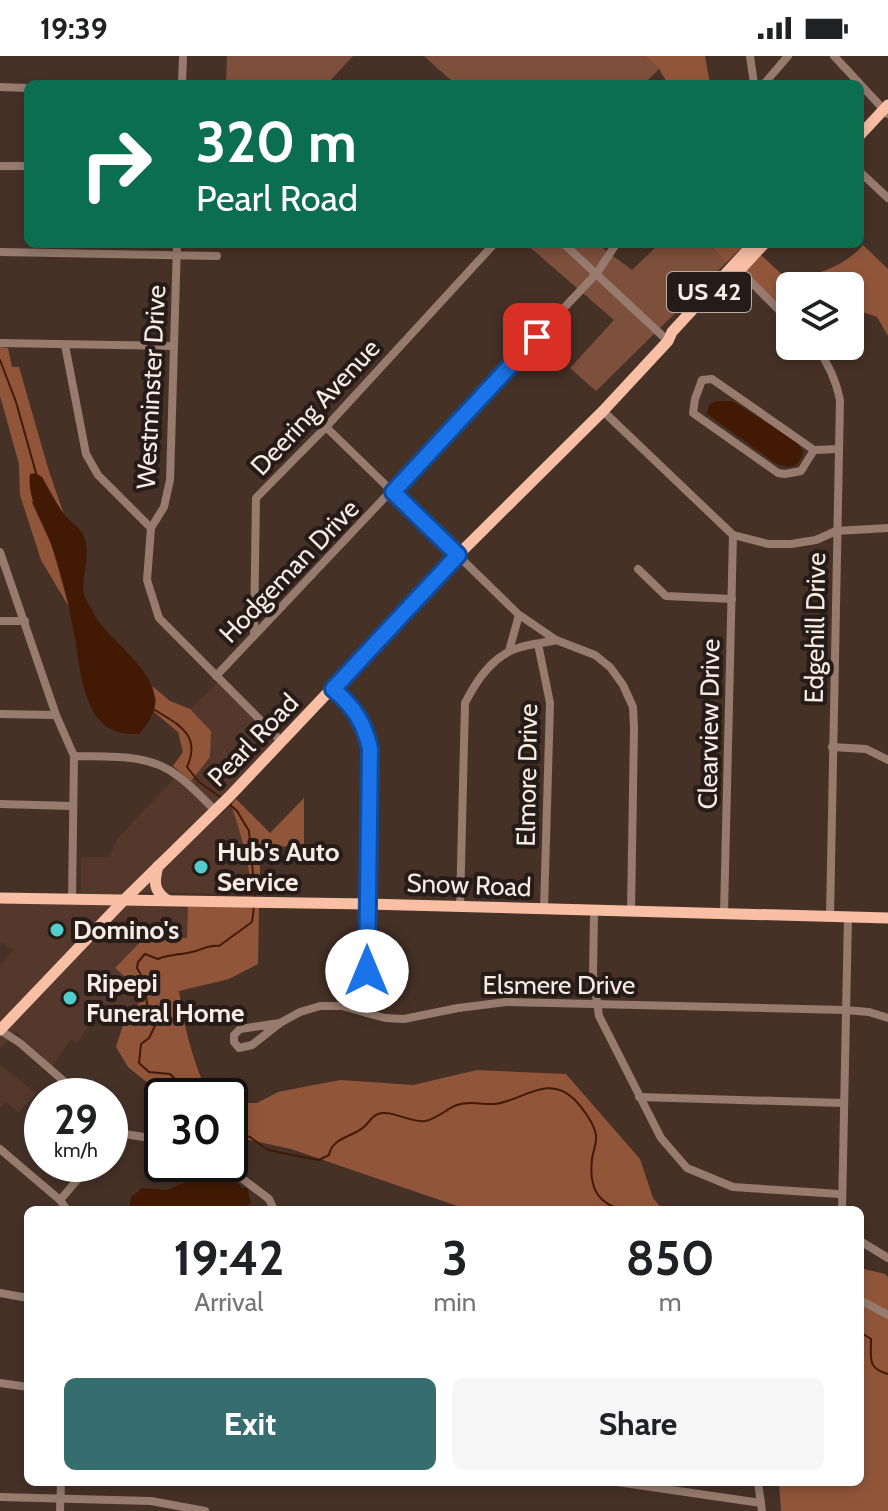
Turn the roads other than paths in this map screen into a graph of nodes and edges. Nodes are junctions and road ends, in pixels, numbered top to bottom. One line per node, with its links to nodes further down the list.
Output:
1 (183, 56): 5 (street)
2 (750, 56): 6 (street)
3 (788, 56): 7 (street)
4 (834, 56): 8 (street)
5 (182, 80)
6 (753, 80)
7 (767, 80)
8 (858, 80)
9 (864, 86): 12 (street)
10 (0, 87): 11 (street)
11 (24, 88)
12 (887, 109): 13 (main road)
13 (864, 131)
14 (0, 166): 15 (street)
15 (24, 166)
16 (864, 176): 17 (street)
17 (888, 198)
18 (177, 248): 25 (street, Westminster Drive)
19 (490, 248): 36 (street, Deering Avenue)
20 (569, 248): 28 (street)
21 (613, 248): 28 (street, Hodgeman Drive)
22 (749, 248): 30 (main road, Pearl Road / US 42)
23 (760, 248): 27 (main road, Pearl Road / US 42)
24 (0, 252): 25 (street)
25 (177, 255): 26 (street); 33 (street, Westminster Drive)
26 (217, 256)
27 (740, 271): 29 (street); 30 (main road, Pearl Road / US 42)
28 (597, 273): 30 (street); 39 (street, Hodgeman Drive)
29 (776, 307)
30 (668, 341): 35 (main road, Pearl Road / US 42)
31 (0, 343): 32 (street)
32 (65, 345): 33 (street); 40 (street)
33 (173, 346): 40 (street, Westminster Drive)
34 (826, 360): 37 (street, Edgehill Drive)
35 (603, 411): 43 (street); 45 (main road, Pearl Road / US 42)
36 (326, 427): 39 (street); 51 (street, Deering Avenue)
37 (839, 449): 38 (street); 42 (street, Edgehill Drive)
38 (814, 450): 38 (street)
39 (393, 492): 45 (street); 51 (street, Hodgeman Drive)
40 (151, 528): 55 (street)
41 (888, 528): 42 (street)
42 (836, 531): 43 (street); 60 (street, Edgehill Drive)
43 (733, 535): 47 (street, Clearview Drive)
44 (0, 552): 50 (street)
45 (458, 555): 48 (street); 56 (main road, Pearl Road / US 42)
46 (638, 569): 47 (street)
47 (732, 599): 77 (street, Clearview Drive)
48 (519, 615): 52 (street); 54 (street)
49 (0, 621): 50 (street)
50 (25, 621): 58 (street)
51 (254, 634): 55 (street, Hodgeman Drive)
52 (556, 640): 53 (street); 76 (street)
53 (538, 644): 54 (street); 74 (street, Elmore Drive)
54 (509, 651): 73 (street)
55 (216, 676): 59 (street)
56 (333, 689): 59 (main road, Pearl Road / US 42); 72 (street)
57 (0, 714): 58 (street)
58 (56, 715): 61 (street)
59 (281, 741): 64 (main road, Pearl Road / US 42)
60 (832, 747): 62 (street); 78 (street, Edgehill Drive)
61 (74, 756): 64 (street); 65 (street)
62 (888, 760)
63 (0, 804): 65 (street)
64 (222, 804): 66 (main road, Pearl Road / US 42)
65 (73, 806): 68 (street)
66 (159, 866): 70 (main road, Pearl Road / US 42); 71 (main road)
67 (0, 898): 68 (main road, Snow Road)
68 (72, 899): 69 (main road, Snow Road)
69 (85, 899): 70 (main road, Snow Road); 81 (main road)
70 (125, 899): 71 (main road, Snow Road); 81 (main road, Pearl Road / US 42)
71 (168, 900): 72 (main road, Snow Road)
72 (367, 904): 73 (main road, Snow Road); 84 (street)
73 (460, 907): 74 (main road, Snow Road)
74 (544, 909): 75 (main road, Snow Road)
75 (594, 912): 76 (main road, Snow Road); 82 (street)
76 (631, 912): 77 (main road, Snow Road)
77 (724, 914): 78 (main road, Snow Road)
78 (830, 917): 79 (main road, Snow Road)
79 (848, 917): 80 (main road, Snow Road); 83 (street)
80 (888, 918)
81 (95, 931): 87 (main road, Pearl Road / US 42)
82 (597, 1004): 83 (street, Elsmere Drive); 84 (street, Elsmere Drive); 89 (street)
83 (845, 1010): 85 (street, Elsmere Drive); 90 (street)
84 (367, 1013): 86 (street, Elsmere Drive)
85 (888, 1018)
86 (280, 1023): 86 (street, Elsmere Drive)
87 (0, 1030): 88 (street)
88 (60, 1078)
89 (639, 1097): 90 (street); 94 (street)
90 (843, 1103): 94 (street)
91 (0, 1149): 95 (street)
92 (76, 1182): 95 (street)
93 (248, 1182): 97 (street)
94 (840, 1194): 98 (street)
95 (60, 1200): 96 (street)
96 (64, 1206)
97 (272, 1206)
98 (842, 1206)
99 (864, 1243): 100 (street)
100 (888, 1258)
101 (0, 1293): 102 (street)
102 (24, 1297)
103 (864, 1302): 104 (street)
104 (888, 1315)
105 (0, 1383): 106 (street)
106 (24, 1386)
107 (61, 1486): 111 (street)
108 (640, 1486): 112 (street)
109 (758, 1486): 112 (street)
110 (0, 1497): 111 (street)
111 (60, 1498): 113 (street); 114 (street)
112 (761, 1507)
113 (60, 1511)
114 (205, 1511)

